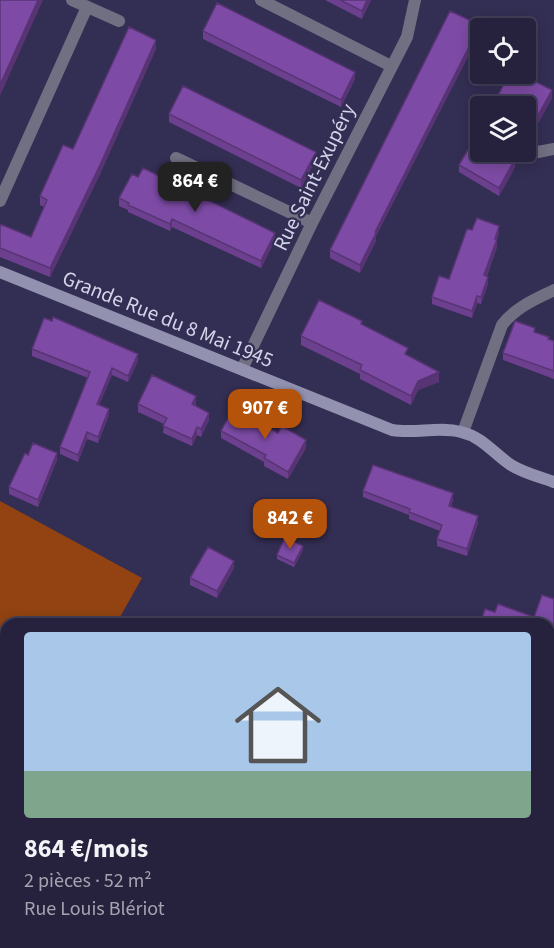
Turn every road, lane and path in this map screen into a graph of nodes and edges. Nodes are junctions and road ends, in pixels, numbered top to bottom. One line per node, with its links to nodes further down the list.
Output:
1 (72, 0): 4 (street)
2 (261, 0): 6 (street)
3 (415, 0): 6 (street, Rue Saint-Exupéry)
4 (87, 7): 5 (street); 10 (street)
5 (119, 21)
6 (391, 66): 11 (street, Rue Saint-Exupéry)
7 (554, 149): 8 (street)
8 (536, 151)
9 (176, 159): 11 (street)
10 (0, 201)
11 (312, 223): 14 (street, Rue Saint-Exupéry)
12 (0, 272): 14 (main road, Grande Rue du 8 Mai 1945)
13 (554, 290): 15 (street)
14 (242, 369): 15 (main road, Grande Rue du 8 Mai 1945)
15 (463, 432): 16 (main road, Grande Rue du 8 Mai 1945)
16 (554, 482)

